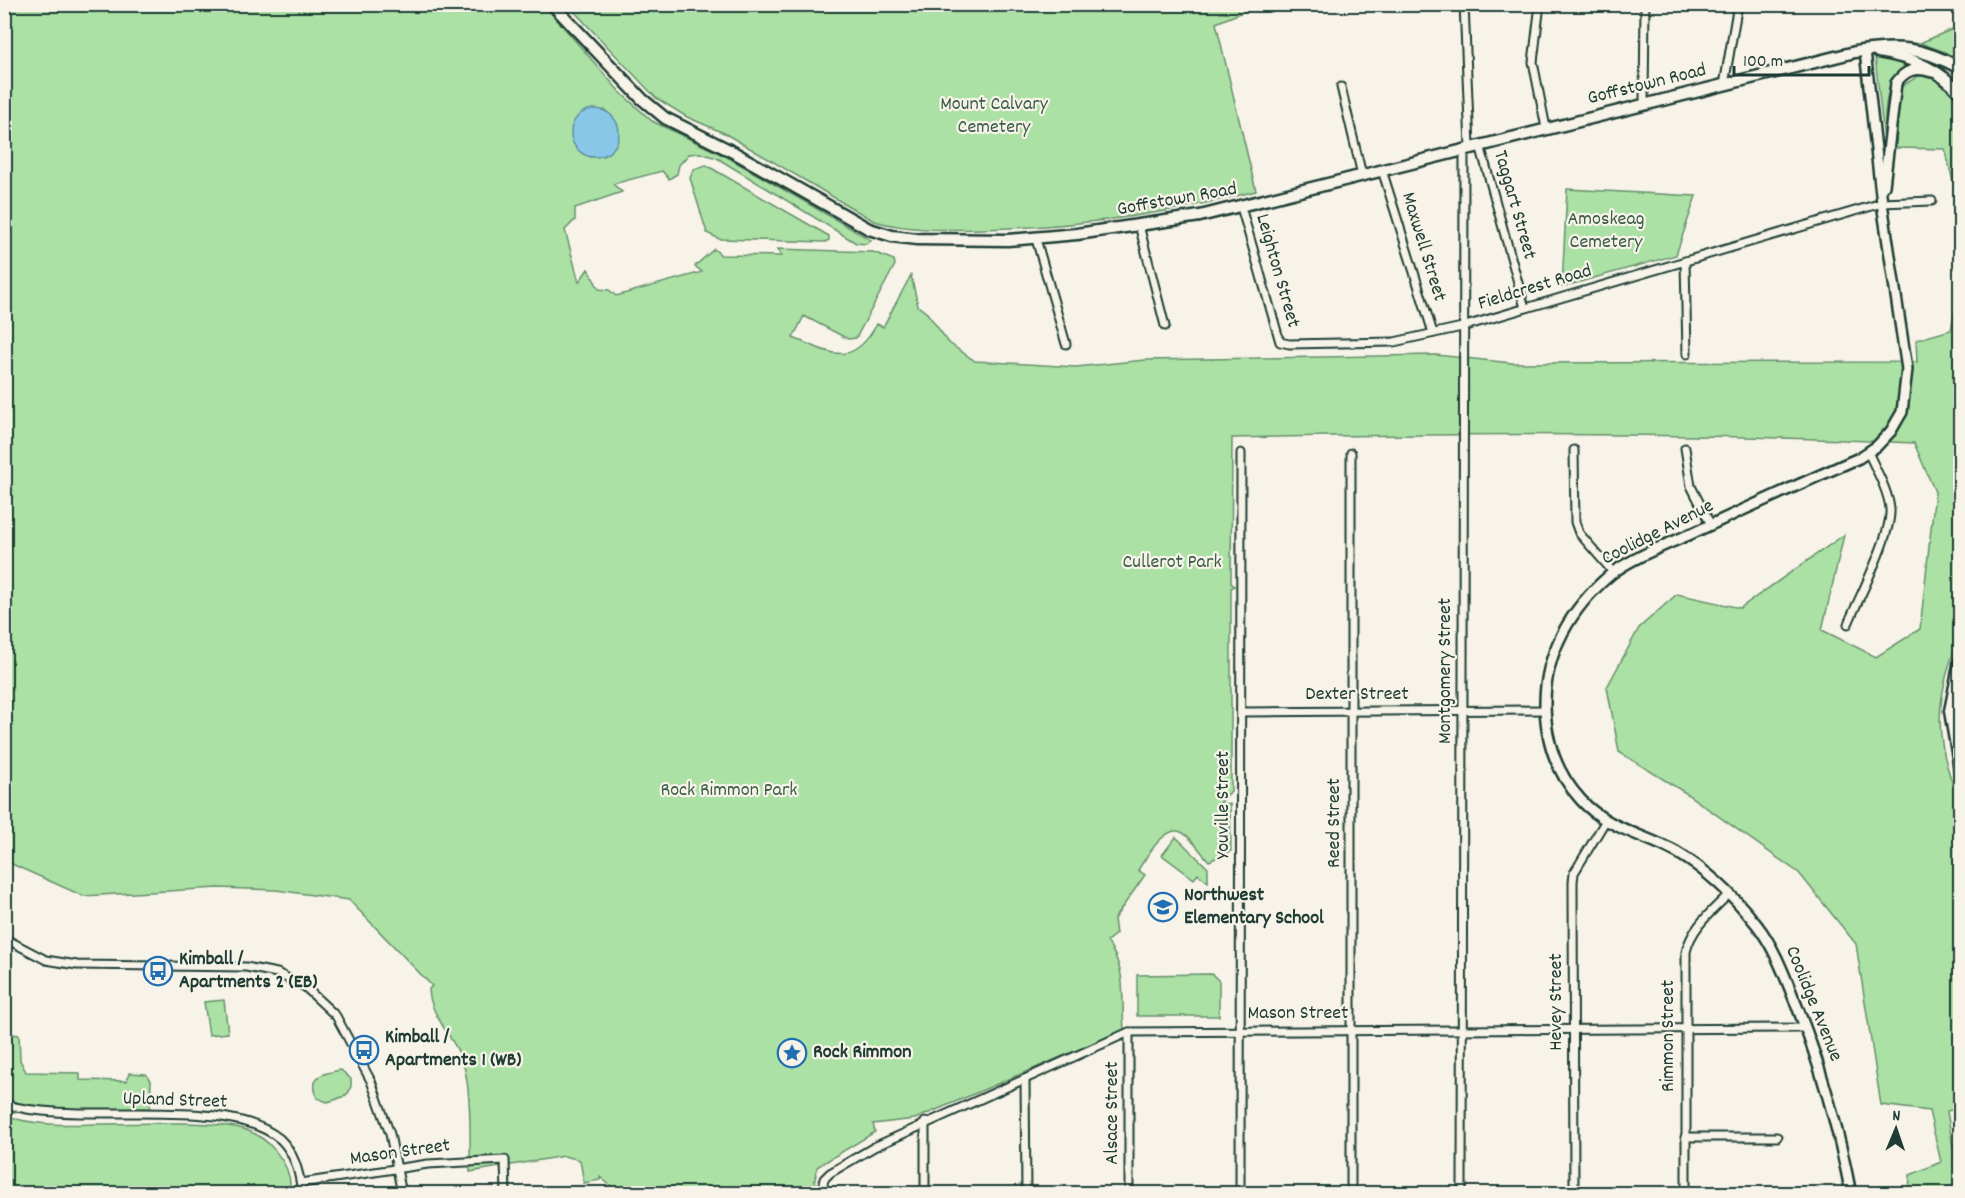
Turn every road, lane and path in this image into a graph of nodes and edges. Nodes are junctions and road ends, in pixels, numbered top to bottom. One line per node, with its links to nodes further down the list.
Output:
1 (552, 4): 21 (main road, Goffstown Road)
2 (1464, 4): 14 (street)
3 (1540, 4): 13 (street)
4 (1645, 4): 12 (street)
5 (1738, 4): 9 (street)
6 (1865, 51): 7 (main road, Goffstown Road); 8 (main road, Goffstown Road); 9 (main road, Goffstown Road); 18 (street, Coolidge Avenue)
7 (1960, 68)
8 (1944, 77): 11 (main road, Goffstown Road); 18 (street)
9 (1724, 85): 12 (main road, Goffstown Road)
10 (1341, 87): 16 (street)
11 (1960, 93)
12 (1644, 104): 13 (main road, Goffstown Road)
13 (1546, 128): 14 (main road, Goffstown Road)
14 (1471, 147): 15 (main road, Goffstown Road); 23 (street, Taggart Street); 25 (street, Montgomery Street)
15 (1382, 170): 16 (main road, Goffstown Road); 26 (street, Maxwell Street)
16 (1362, 175): 19 (main road, Goffstown Road)
17 (1932, 201): 18 (street, Fieldcrest Road)
18 (1882, 203): 22 (street, Fieldcrest Road); 32 (street, Coolidge Avenue)
19 (1241, 207): 20 (main road, Goffstown Road); 28 (street, Leighton Street)
20 (1138, 225): 21 (main road, Goffstown Road); 24 (street)
21 (1036, 239): 27 (street)
22 (1685, 261): 23 (street, Fieldcrest Road); 29 (street)
23 (1525, 308): 25 (street, Fieldcrest Road)
24 (1165, 326)
25 (1462, 327): 26 (street, Fieldcrest Road); 42 (street, Montgomery Street)
26 (1433, 333): 28 (street, Fieldcrest Road)
27 (1066, 344)
28 (1282, 344)
29 (1686, 354)
30 (1685, 448): 35 (street)
31 (1574, 450): 36 (street)
32 (1868, 452): 35 (street, Coolidge Avenue); 37 (street)
33 (1241, 453): 43 (street, Youville Street)
34 (1351, 453): 41 (street, Reed Street)
35 (1711, 525): 36 (street, Coolidge Avenue)
36 (1613, 572): 40 (street, Coolidge Avenue)
37 (1848, 624)
38 (1960, 662): 44 (main road)
39 (1960, 704): 44 (main road)
40 (1545, 710): 42 (street, Dexter Street); 46 (street, Coolidge Avenue)
41 (1352, 711): 42 (street, Dexter Street); 43 (street, Dexter Street); 52 (street, Reed Street)
42 (1463, 711): 53 (street, Montgomery Street)
43 (1241, 712): 54 (street, Youville Street)
44 (1955, 745): 45 (main road)
45 (1960, 770)
46 (1606, 820): 47 (street, Coolidge Avenue); 50 (street, Hevey Street)
47 (1729, 894): 49 (street, Coolidge Avenue); 51 (street, Rimmon Street)
48 (4, 938): 61 (street)
49 (1806, 1028): 51 (street, Mason Street); 75 (street, Coolidge Avenue)
50 (1574, 1029): 51 (street, Mason Street); 53 (street, Mason Street); 73 (street, Hevey Street)
51 (1686, 1029): 59 (street, Rimmon Street)
52 (1352, 1030): 53 (street, Mason Street); 54 (street, Mason Street); 71 (street, Reed Street)
53 (1461, 1030): 72 (street, Montgomery Street)
54 (1240, 1031): 55 (street, Mason Street); 70 (street, Youville Street)
55 (1129, 1032): 56 (street, Mason Street); 69 (street, Alsace Street)
56 (1025, 1079): 58 (street, Mason Street); 68 (street)
57 (4, 1104): 62 (street, Upland Street)
58 (925, 1122): 66 (street, Mason Street); 67 (street)
59 (1685, 1137): 60 (street); 74 (street, Rimmon Street)
60 (1778, 1137)
61 (399, 1169): 62 (street, Mason Street); 64 (street); 65 (street, Mason Street)
62 (301, 1183): 63 (street, Upland Street)
63 (302, 1194)
64 (402, 1194)
65 (506, 1194)
66 (821, 1194)
67 (924, 1194)
68 (1026, 1194)
69 (1130, 1194)
70 (1240, 1194)
71 (1351, 1194)
72 (1462, 1194)
73 (1574, 1194)
74 (1686, 1194)
75 (1851, 1194)

